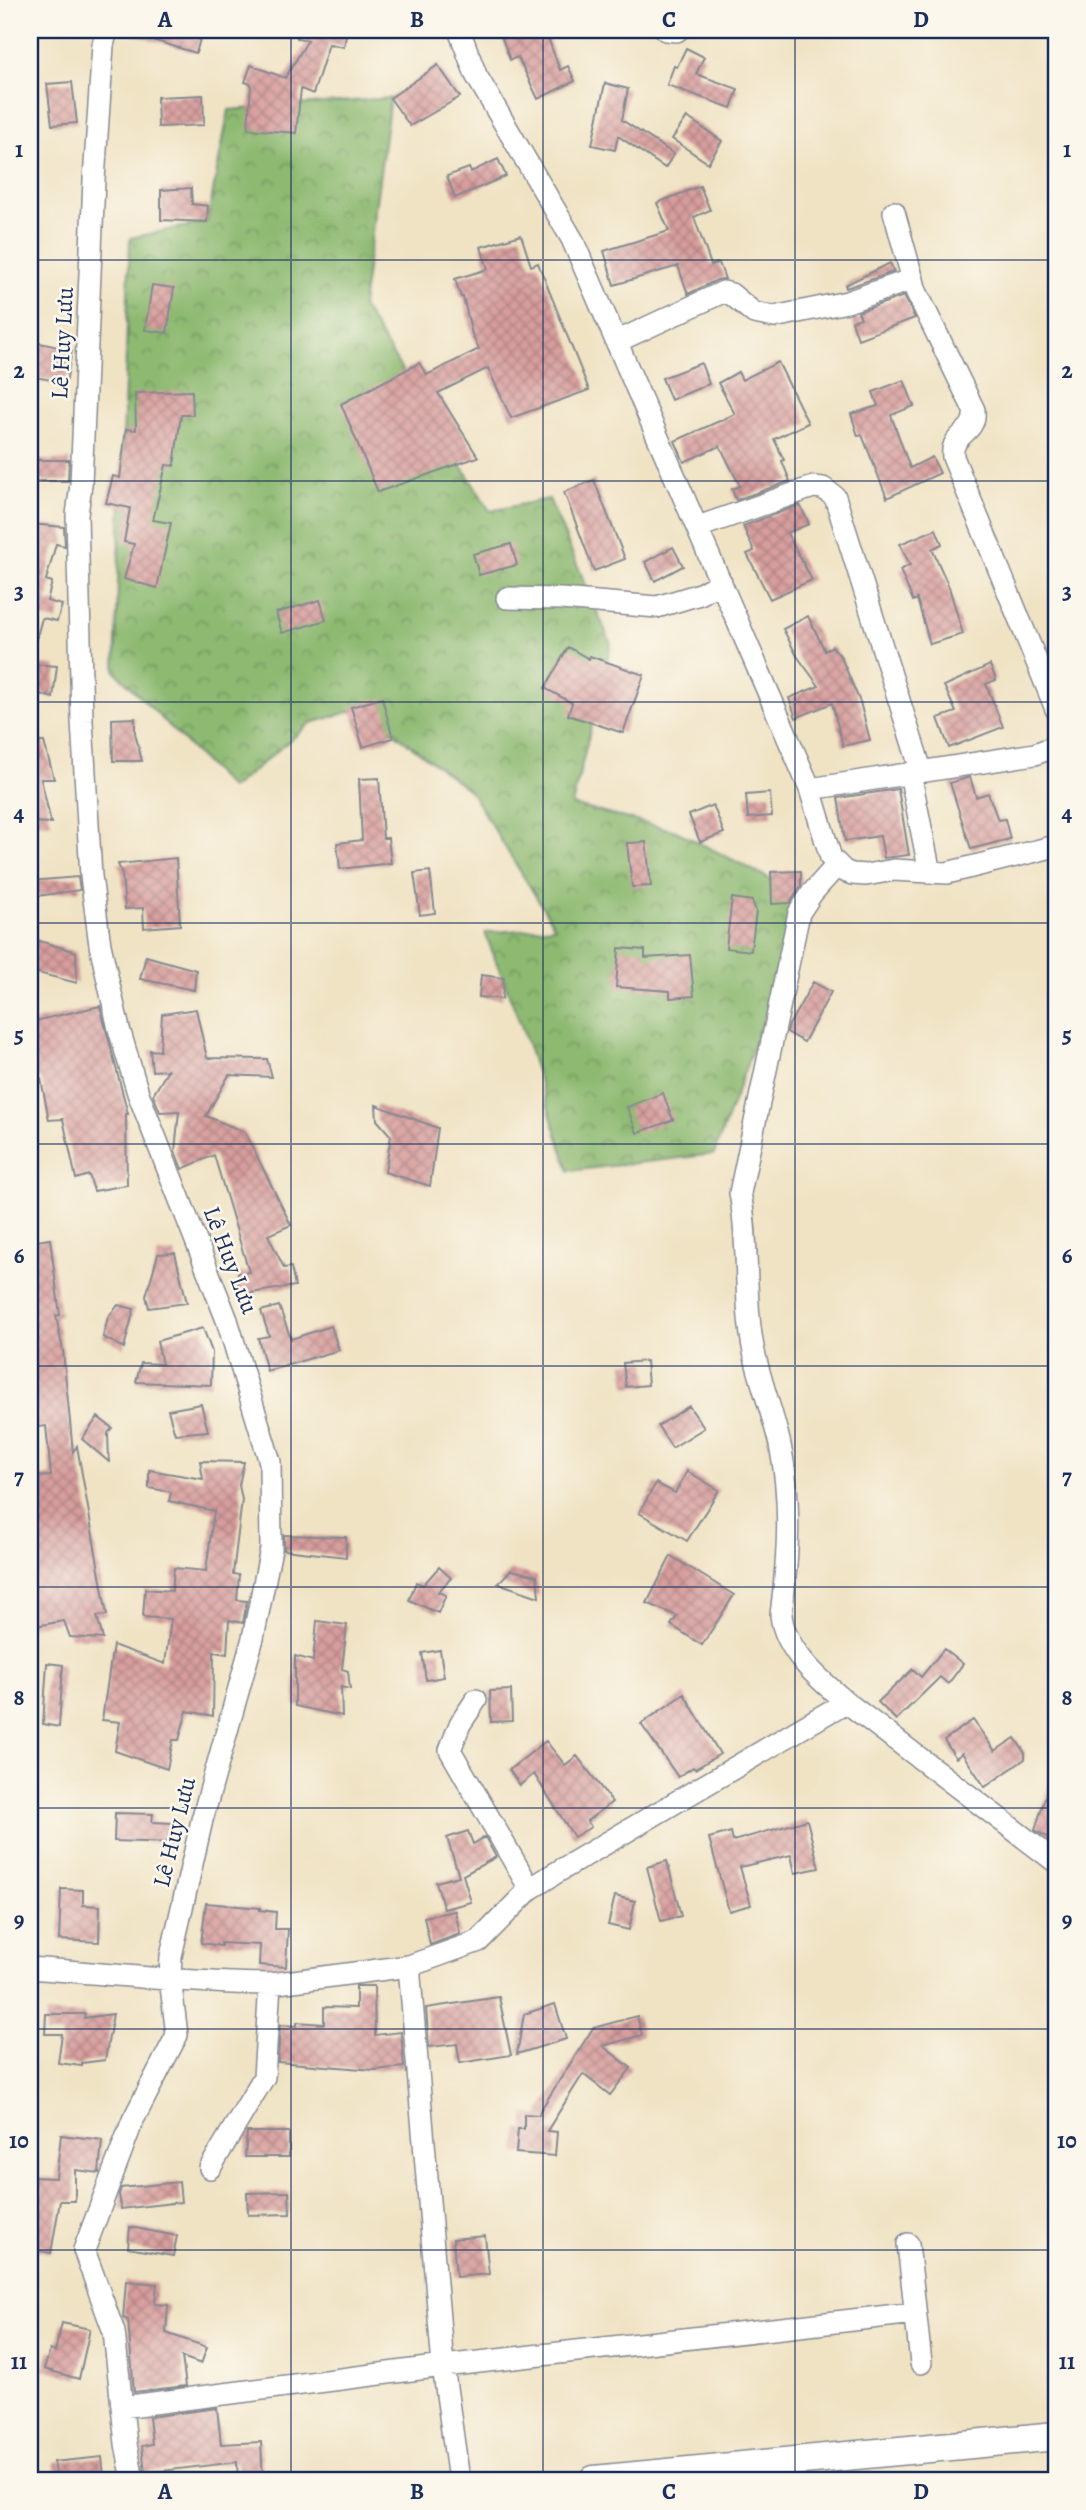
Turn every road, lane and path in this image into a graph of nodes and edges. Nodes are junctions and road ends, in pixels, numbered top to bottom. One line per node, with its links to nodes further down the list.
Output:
1 (107, 30): 22 (street, Lê Huy Lưu)
2 (459, 30): 5 (street)
3 (894, 212): 4 (street)
4 (913, 279): 5 (street); 9 (street)
5 (616, 342): 6 (street)
6 (698, 527): 7 (street); 11 (street)
7 (721, 582): 8 (street); 12 (street)
8 (507, 598)
9 (1056, 709)
10 (1056, 746): 11 (street)
11 (915, 771): 12 (street); 15 (street)
12 (810, 789): 14 (street)
13 (1056, 846): 15 (street)
14 (837, 865): 15 (street); 17 (street)
15 (930, 873)
16 (476, 1700): 19 (street)
17 (846, 1702): 18 (street); 19 (street)
18 (1056, 1862)
19 (530, 1889): 20 (street)
20 (409, 1966): 23 (street); 28 (street)
21 (30, 1968): 22 (street)
22 (170, 1978): 23 (street); 29 (street, Lê Huy Lưu)
23 (270, 1984): 24 (street)
24 (210, 2168)
25 (908, 2244): 26 (street)
26 (915, 2313): 27 (street); 28 (street)
27 (921, 2363)
28 (443, 2366): 29 (street); 32 (street)
29 (122, 2407): 31 (street, Lê Huy Lưu)
30 (1056, 2436): 33 (main road)
31 (133, 2480)
32 (459, 2480)
33 (594, 2480)

